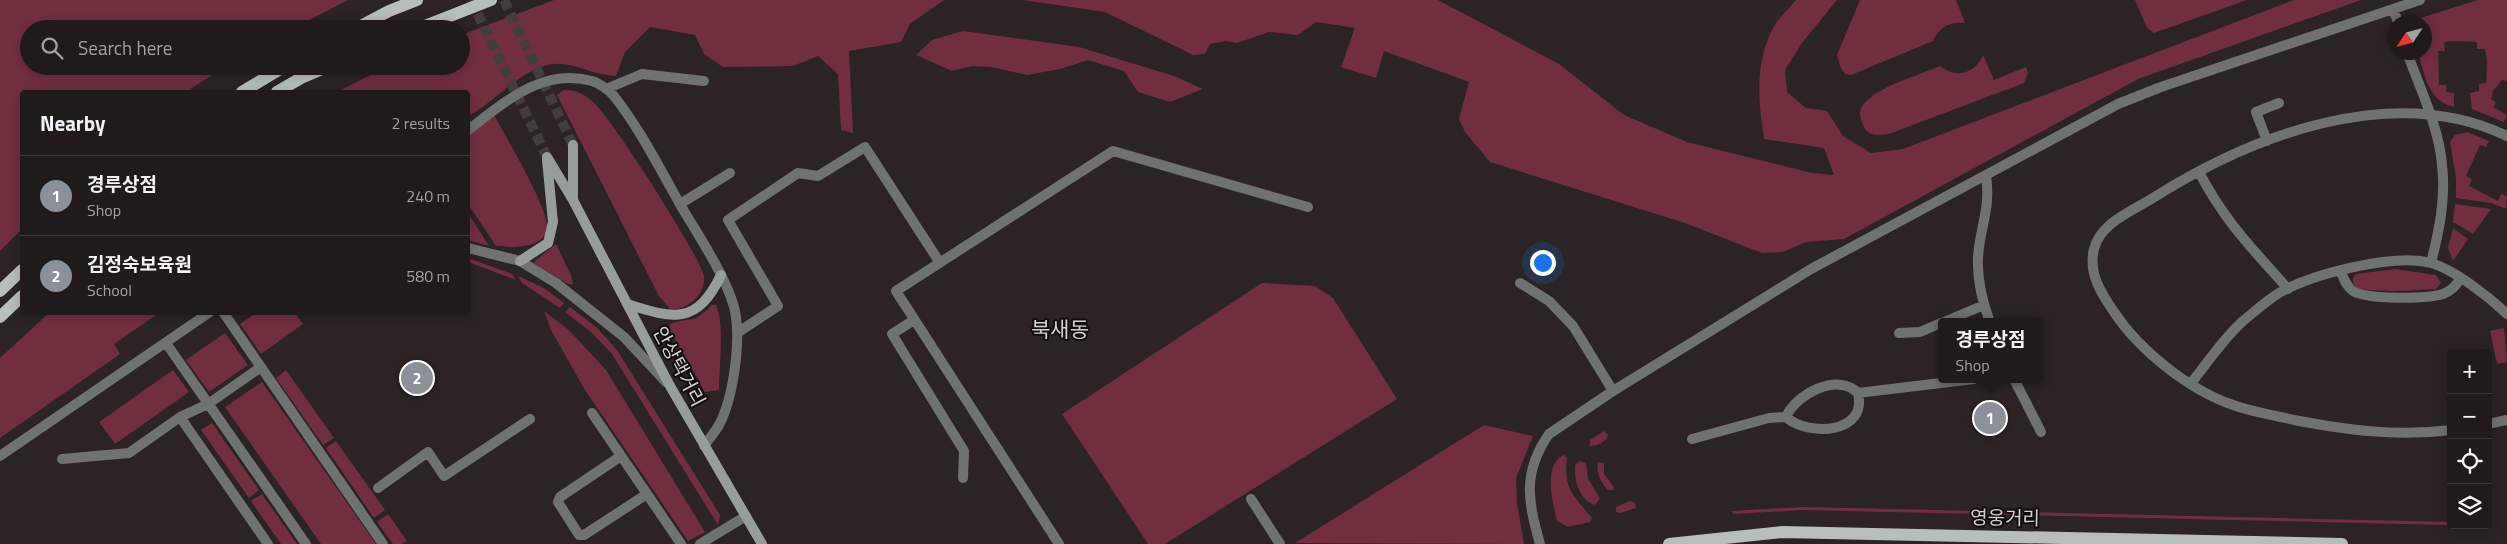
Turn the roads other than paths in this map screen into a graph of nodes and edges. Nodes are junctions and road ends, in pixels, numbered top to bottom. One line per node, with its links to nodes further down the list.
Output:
1 (417, 0): 6 (main road)
2 (491, 0): 7 (main road)
3 (2420, 0): 4 (street)
4 (2393, 9): 5 (street); 23 (street)
5 (2395, 15)
6 (372, 20)
7 (440, 20)
8 (2410, 60): 16 (street)
9 (270, 75): 13 (main road)
10 (308, 75): 14 (main road)
11 (704, 81): 12 (street)
12 (606, 89): 17 (street); 25 (street)
13 (245, 90)
14 (280, 90)
15 (2279, 103): 19 (street)
16 (2430, 116): 18 (street); 19 (street); 30 (street)
17 (470, 129)
18 (2507, 136)
19 (2267, 141): 21 (street)
20 (573, 145): 24 (main road)
21 (2199, 172): 36 (street); 55 (street)
22 (730, 173): 25 (street)
23 (1986, 176): 40 (street); 57 (street)
24 (573, 200): 28 (main road, 안상택거리); 39 (main road, 안상택거리)
25 (680, 204): 33 (street)
26 (1308, 207): 29 (street)
27 (470, 249): 28 (street)
28 (520, 262): 56 (street)
29 (940, 263): 47 (street); 49 (street)
30 (2431, 263): 32 (street); 34 (street)
31 (20, 272): 37 (main road)
32 (2341, 272): 34 (street); 36 (street)
33 (721, 275): 39 (main road); 49 (street)
34 (2460, 279): 41 (street)
35 (1520, 283): 57 (street)
36 (2288, 289): 55 (street)
37 (0, 291)
38 (20, 298): 44 (main road)
39 (627, 304): 56 (main road, 안상택거리)
40 (1984, 305): 45 (street); 46 (street)
41 (2507, 314)
42 (206, 315): 51 (street)
43 (224, 315): 52 (street)
44 (0, 317)
45 (1952, 318)
46 (1989, 318)
47 (914, 320): 73 (street); 84 (street)
48 (1938, 324): 50 (street)
49 (737, 333): 69 (street)
50 (1899, 333)
51 (166, 343): 59 (street); 70 (street)
52 (261, 367): 59 (street); 80 (street)
53 (1941, 383): 58 (street)
54 (2016, 383): 67 (street)
55 (2192, 383): 66 (street)
56 (670, 386): 69 (main road, 안상택거리)
57 (1613, 391): 86 (street)
58 (1858, 393): 61 (street); 61 (street)
59 (208, 404): 62 (street); 79 (street)
60 (592, 412): 71 (street)
61 (1786, 417): 68 (street)
62 (180, 418): 72 (street); 78 (street)
63 (530, 419): 74 (street)
64 (2507, 420): 65 (street)
65 (2492, 423)
66 (2447, 430)
67 (2041, 432)
68 (1692, 438)
69 (704, 446): 77 (main road, 안상택거리)
70 (0, 456)
71 (621, 456): 75 (street); 75 (street)
72 (62, 459)
73 (963, 478)
74 (378, 488)
75 (647, 494): 81 (street)
76 (1251, 499): 85 (street)
77 (746, 516): 82 (street); 83 (main road, 안상택거리)
78 (268, 544)
79 (306, 544)
80 (383, 544)
81 (681, 544)
82 (700, 544)
83 (762, 544)
84 (1059, 544)
85 (1280, 544)
86 (1540, 544)
87 (1669, 544): 88 (main road, 영웅거리)
88 (2342, 544)

